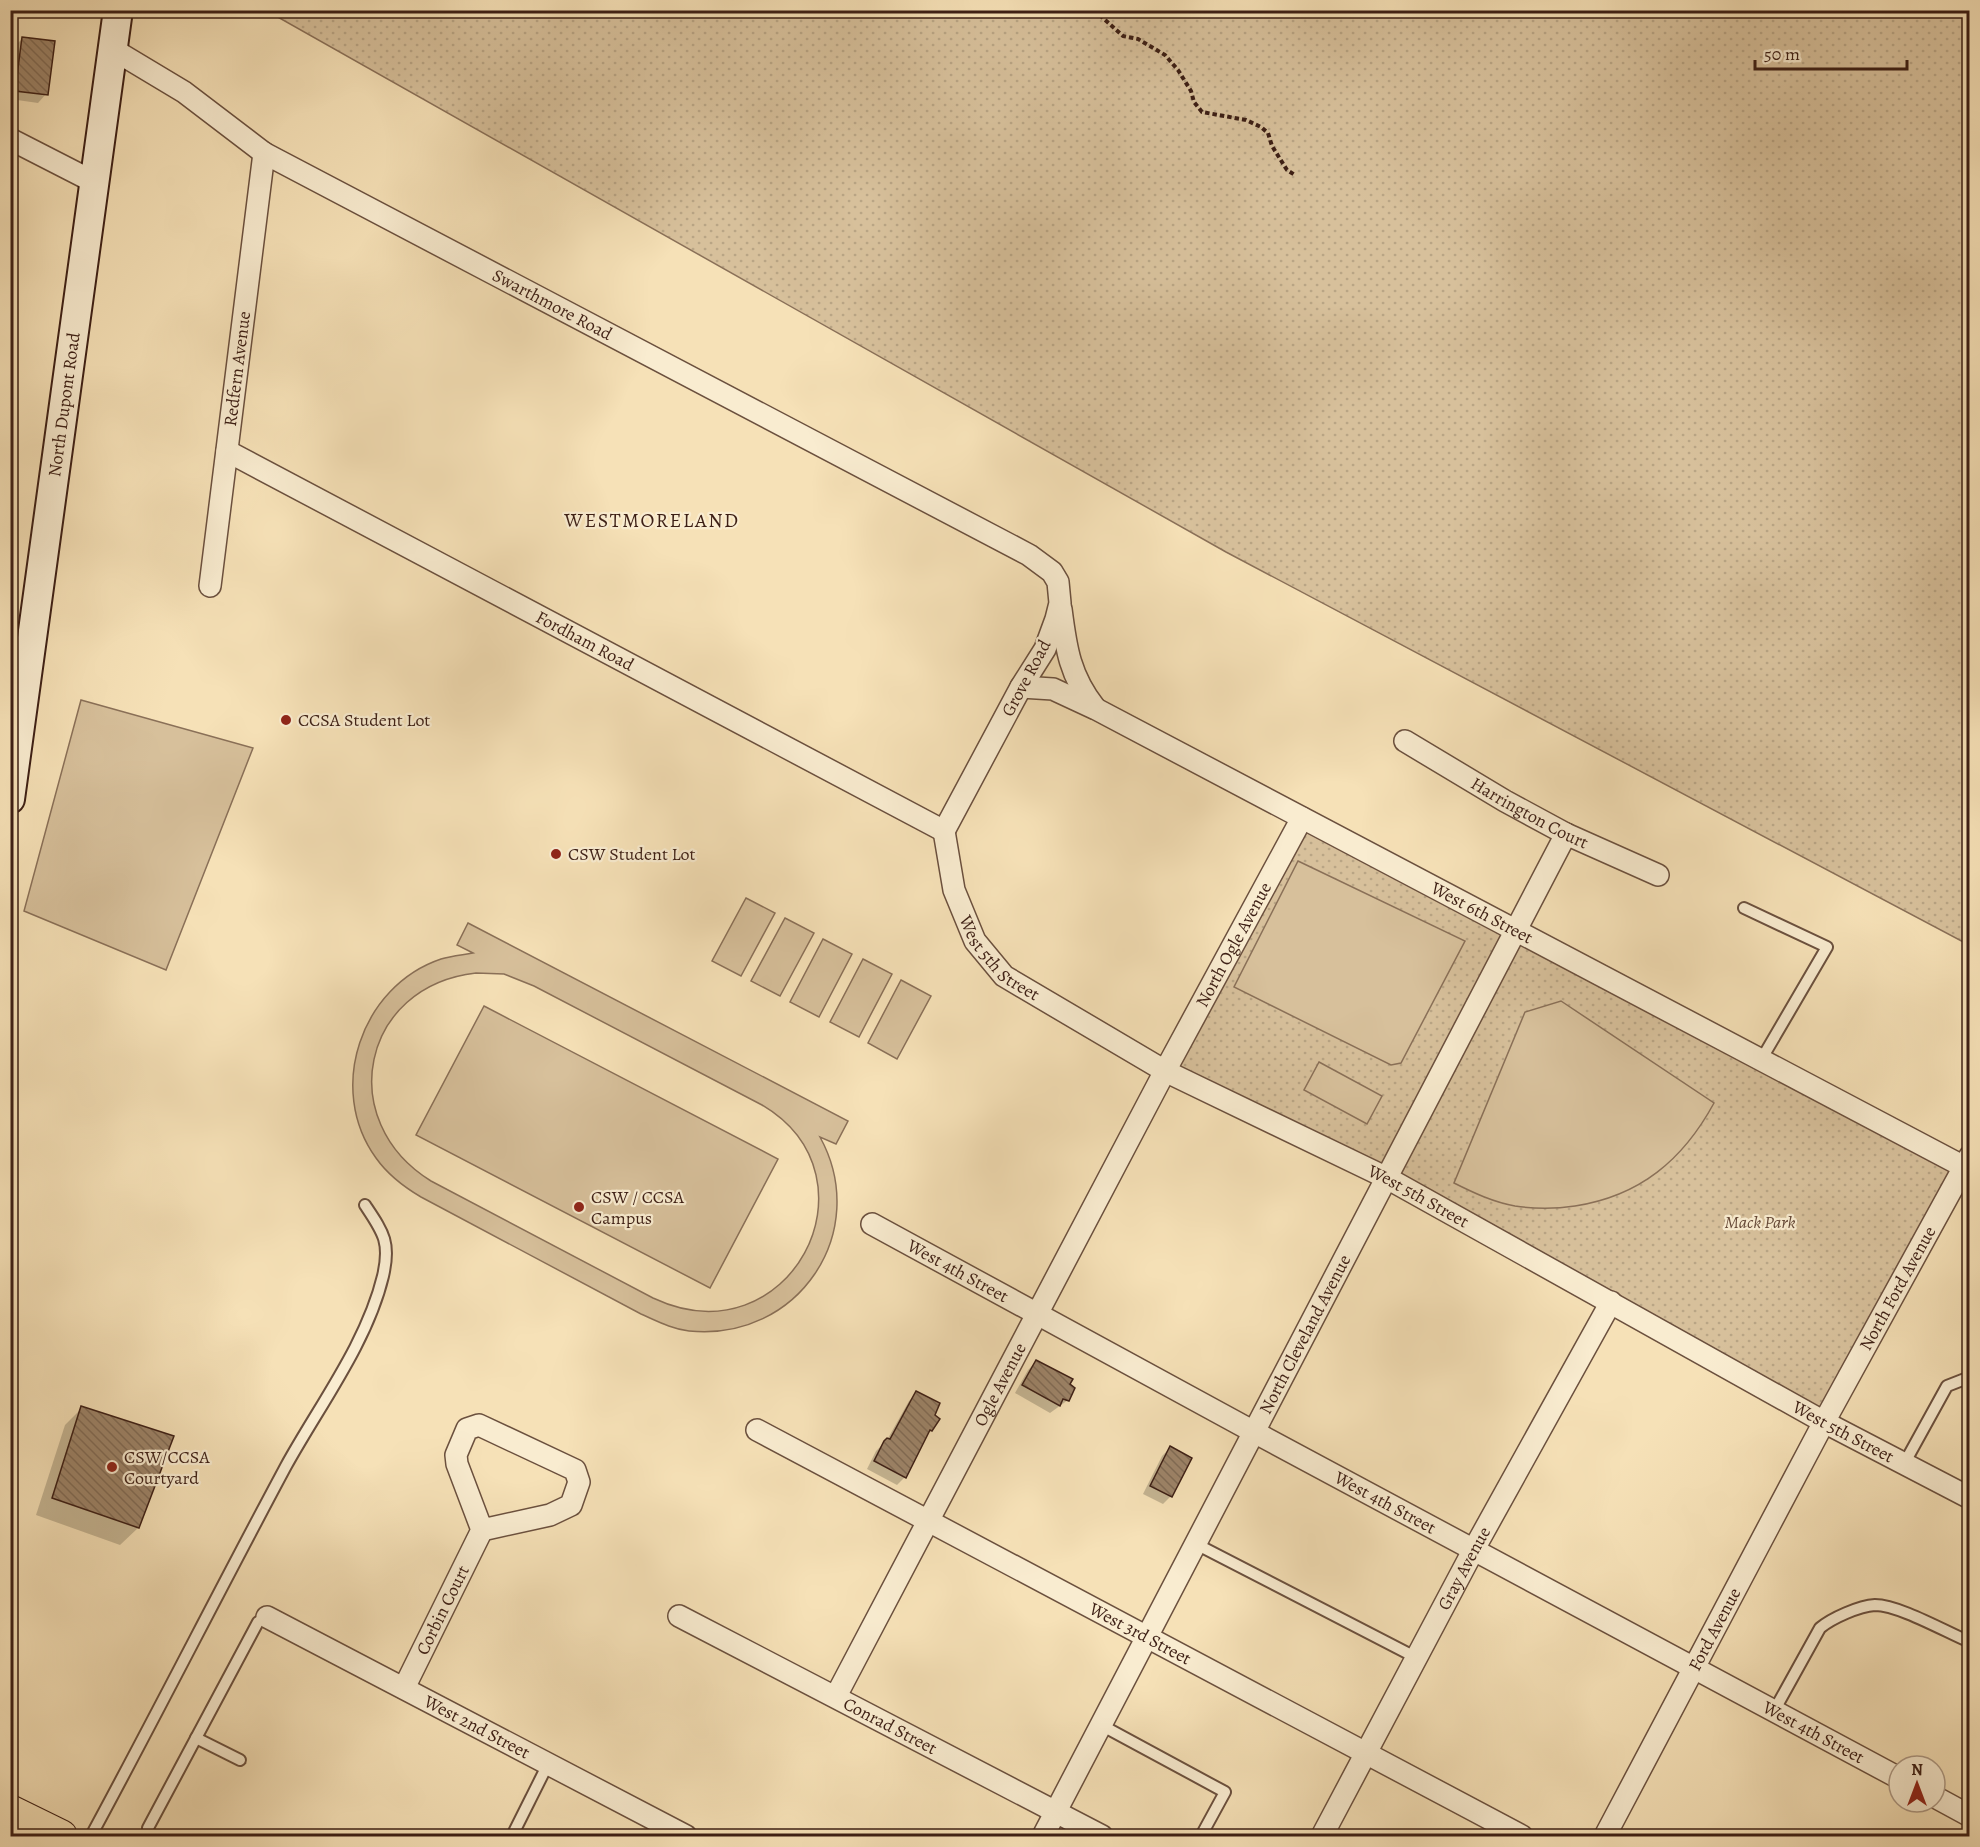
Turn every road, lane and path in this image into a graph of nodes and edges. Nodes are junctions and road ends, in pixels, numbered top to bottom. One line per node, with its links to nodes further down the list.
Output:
1 (118, 10): 3 (main road, North Dupont Road)
2 (1094, 10): 6 (path)
3 (114, 50): 5 (street, Swarthmore Road); 7 (main road, North Dupont Road)
4 (10, 139): 7 (street)
5 (264, 153): 8 (street, Redfern Avenue); 10 (street, Swarthmore Road)
6 (1295, 175)
7 (94, 182): 12 (main road, North Dupont Road)
8 (227, 451): 9 (street, Redfern Avenue); 17 (street, Fordham Road)
9 (210, 586)
10 (1060, 603): 11 (street, Grove Road); 13 (street, West 6th Street)
11 (1022, 687): 13 (street); 17 (street, Grove Road)
12 (17, 700): 15 (main road, North Dupont Road)
13 (1096, 709): 16 (street, West 6th Street)
14 (1405, 741): 18 (street, Harrington Court)
15 (10, 799)
16 (1302, 818): 21 (street, West 6th Street); 23 (street, North Ogle Avenue)
17 (944, 831): 23 (street, West 5th Street)
18 (1566, 834): 19 (street, Harrington Court); 21 (street, North Cleveland Avenue)
19 (1658, 875)
20 (1744, 908): 22 (lane)
21 (1516, 931): 22 (street, West 6th Street); 25 (street, North Cleveland Avenue)
22 (1761, 1060): 24 (street, West 6th Street)
23 (1165, 1071): 25 (street, West 5th Street); 29 (street, Ogle Avenue)
24 (1968, 1164): 31 (street, North Ford Avenue)
25 (1386, 1178): 28 (street, West 5th Street); 33 (street, North Cleveland Avenue)
26 (365, 1205): 61 (lane)
27 (872, 1224): 29 (street, West 4th Street)
28 (1611, 1302): 31 (street, West 5th Street); 39 (street, Gray Avenue)
29 (1038, 1312): 33 (street, West 4th Street); 36 (street, Ogle Avenue)
30 (1970, 1377): 34 (lane)
31 (1824, 1422): 34 (street, West 5th Street); 45 (street, Ford Avenue)
32 (757, 1430): 36 (street, West 3rd Street)
33 (1254, 1432): 38 (street, North Cleveland Avenue); 39 (street, West 4th Street)
34 (1904, 1464): 35 (street, West 5th Street)
35 (1970, 1498)
36 (928, 1521): 42 (street, West 3rd Street); 47 (street, Ogle Avenue)
37 (482, 1530): 37 (street); 46 (street, Corbin Court)
38 (1196, 1544): 42 (street, North Cleveland Avenue); 44 (lane)
39 (1474, 1549): 44 (street, Gray Avenue); 45 (street, West 4th Street)
40 (679, 1616): 47 (street, Conrad Street)
41 (267, 1617): 46 (street, West 2nd Street); 50 (lane)
42 (1147, 1637): 49 (street, North Cleveland Avenue); 51 (street, West 3rd Street)
43 (1970, 1642): 48 (lane)
44 (1417, 1658): 51 (street, Gray Avenue)
45 (1693, 1667): 48 (street, West 4th Street); 69 (street, Ford Avenue)
46 (404, 1688): 53 (street, West 2nd Street)
47 (836, 1696): 57 (street, Conrad Street)
48 (1774, 1711): 54 (street, West 4th Street)
49 (1101, 1725): 57 (street, North Cleveland Avenue); 66 (lane)
50 (196, 1738): 52 (lane); 59 (lane)
51 (1367, 1754): 67 (street, Gray Avenue); 68 (street, West 3rd Street)
52 (240, 1760)
53 (548, 1764): 62 (lane); 63 (street, West 2nd Street)
54 (1887, 1772)
55 (1947, 1804): 58 (street)
56 (10, 1811): 60 (main road)
57 (1056, 1812): 64 (street, North Cleveland Avenue); 65 (street, Conrad Street)
58 (1970, 1816)
59 (148, 1828)
60 (61, 1836)
61 (91, 1836)
62 (512, 1836)
63 (686, 1836)
64 (1042, 1836)
65 (1102, 1836)
66 (1201, 1836)
67 (1322, 1836)
68 (1522, 1836)
69 (1605, 1836)

